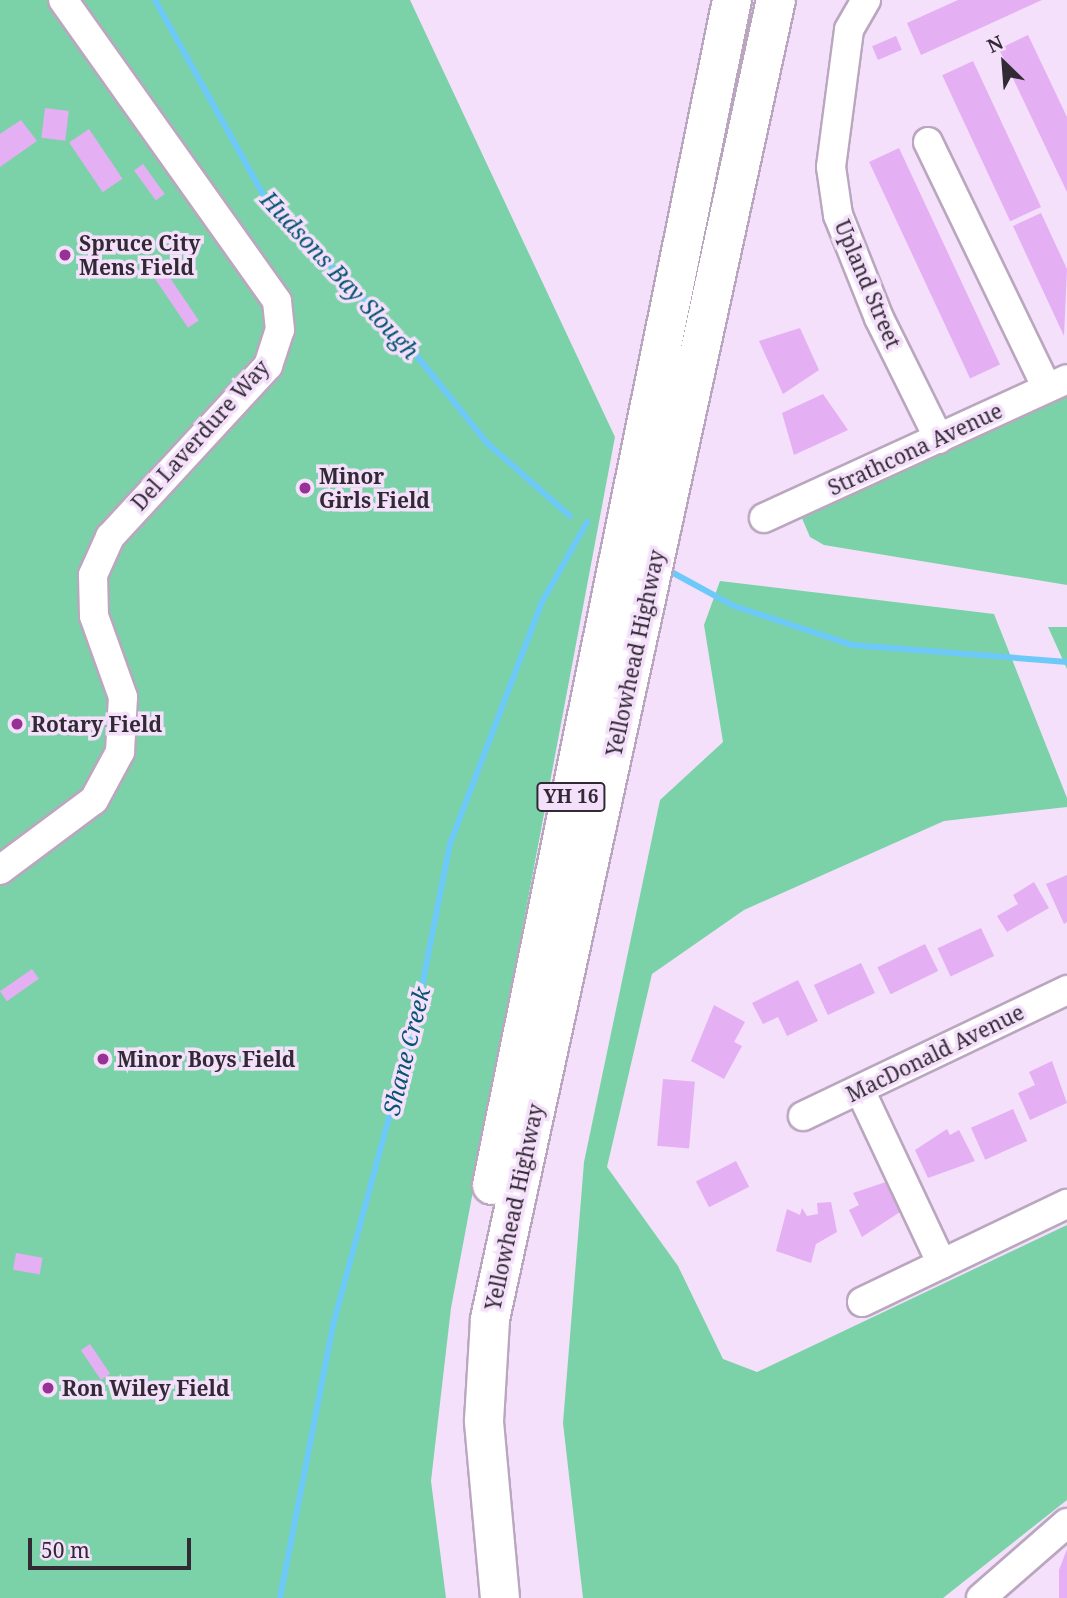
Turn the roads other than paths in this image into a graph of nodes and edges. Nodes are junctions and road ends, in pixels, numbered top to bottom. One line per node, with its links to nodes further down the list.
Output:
1 (63, 0): 9 (street, Del Laverdure Way)
2 (732, 0): 17 (highway, Yellowhead Highway / YH 16)
3 (776, 0): 18 (highway, Yellowhead Highway / YH 16)
4 (866, 0): 7 (street, Upland Street)
5 (928, 142): 6 (street)
6 (1057, 384): 7 (street, Strathcona Avenue)
7 (939, 439): 8 (street, Strathcona Avenue)
8 (764, 518)
9 (0, 870)
10 (1067, 990): 11 (street, MacDonald Avenue)
11 (860, 1090): 12 (street, MacDonald Avenue); 14 (street)
12 (803, 1116)
13 (1067, 1204): 14 (street)
14 (942, 1264): 15 (street)
15 (862, 1302)
16 (1067, 1523): 19 (street)
17 (480, 1598)
18 (500, 1598)
19 (981, 1598)

